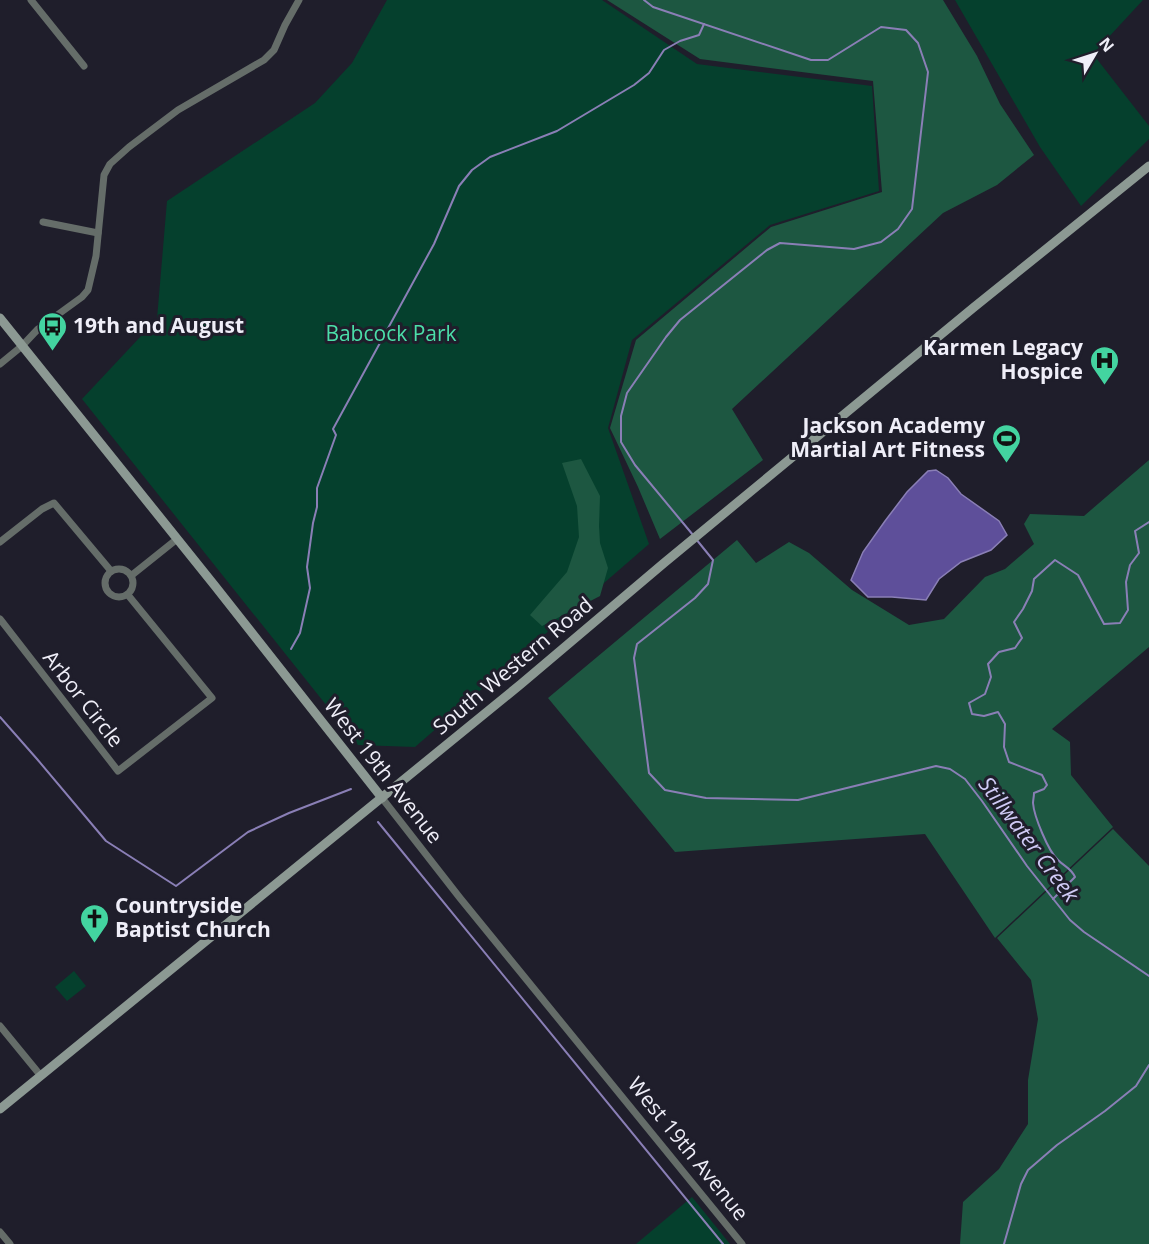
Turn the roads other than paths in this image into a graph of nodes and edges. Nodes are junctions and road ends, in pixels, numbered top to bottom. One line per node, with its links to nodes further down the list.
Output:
1 (31, 0): 3 (street)
2 (299, 0): 6 (street)
3 (84, 66)
4 (1149, 166): 16 (street, South Western Road)
5 (43, 222): 6 (street)
6 (98, 233): 8 (street)
7 (0, 318): 8 (street, West 19th Avenue)
8 (22, 345): 9 (street); 10 (street, West 19th Avenue)
9 (0, 364)
10 (177, 539): 13 (street); 16 (street, West 19th Avenue)
11 (0, 542): 12 (street)
12 (111, 571): 13 (street); 14 (street)
13 (132, 575): 14 (street)
14 (128, 595): 15 (street, Arbor Circle)
15 (0, 619)
16 (381, 798): 18 (street, South Western Road); 22 (street, West 19th Avenue)
17 (0, 1026): 18 (street)
18 (41, 1076): 19 (street, South Western Road)
19 (0, 1110)
20 (0, 1232): 21 (street)
21 (10, 1244)
22 (742, 1244)

